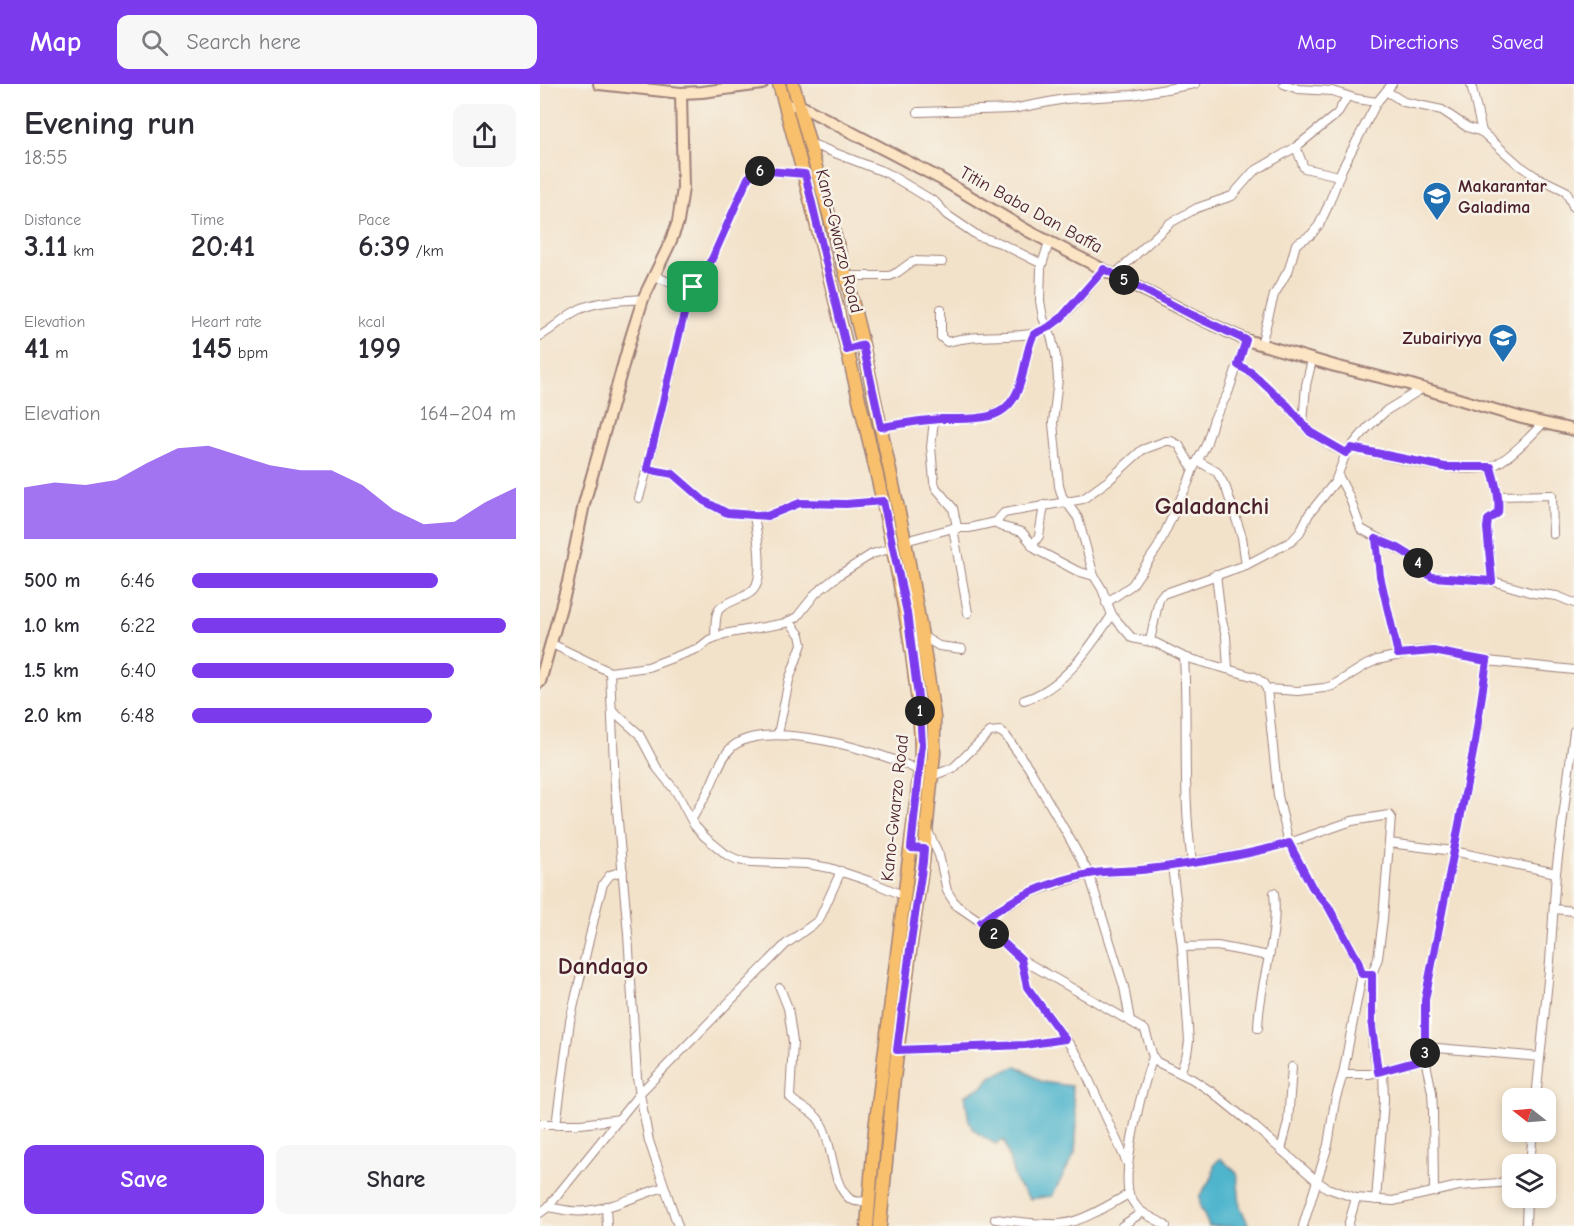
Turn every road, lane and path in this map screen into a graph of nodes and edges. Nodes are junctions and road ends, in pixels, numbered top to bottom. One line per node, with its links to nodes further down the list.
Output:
1 (599, 84): 8 (main road)
2 (762, 84): 10 (main road)
3 (779, 84): 13 (main road, Kano-Gwarzo Road)
4 (793, 84): 14 (main road, Kano-Gwarzo Road)
5 (1195, 84): 15 (street)
6 (1284, 84): 11 (street)
7 (1471, 84): 16 (street)
8 (644, 86): 10 (main road)
9 (1389, 87): 12 (street); 16 (street)
10 (681, 93): 26 (main road)
11 (1347, 97): 12 (street); 18 (street)
12 (1377, 102): 20 (street)
13 (785, 104): 14 (main road, Titin Baba Dan Baffa); 19 (main road, Kano-Gwarzo Road)
14 (799, 105): 17 (main road, Kano-Gwarzo Road); 22 (main road, Titin Baba Dan Baffa)
15 (918, 112)
16 (1482, 132): 21 (street)
17 (809, 143): 24 (street); 27 (main road, Kano-Gwarzo Road)
18 (1296, 147): 20 (street); 25 (street)
19 (805, 174): 28 (street); 37 (main road, Kano-Gwarzo Road)
20 (1339, 176): 36 (street)
21 (1574, 208)
22 (1049, 242): 24 (street); 25 (main road, Titin Baba Dan Baffa)
23 (942, 262): 27 (street)
24 (1042, 264): 31 (street)
25 (1109, 272): 31 (street); 34 (main road, Titin Baba Dan Baffa)
26 (655, 276): 28 (street); 29 (main road)
27 (846, 276): 35 (main road, Kano-Gwarzo Road)
28 (690, 289): 49 (street)
29 (643, 299): 33 (street); 77 (main road)
30 (941, 309): 32 (street)
31 (1047, 327): 32 (street); 55 (street)
32 (1034, 334): 41 (street)
33 (540, 336)
34 (1246, 340): 36 (main road, Titin Baba Dan Baffa); 39 (street)
35 (863, 345): 37 (main road); 44 (main road, Kano-Gwarzo Road)
36 (1261, 345): 38 (main road, Titin Baba Dan Baffa)
37 (847, 350): 54 (main road, Kano-Gwarzo Road)
38 (1312, 360): 40 (main road, Titin Baba Dan Baffa); 42 (street)
39 (1238, 365): 42 (street); 47 (street)
40 (1423, 388): 43 (main road, Titin Baba Dan Baffa); 46 (street)
41 (934, 420): 44 (street); 59 (street)
42 (1303, 423): 46 (street)
43 (1543, 423): 45 (main road, Titin Baba Dan Baffa); 48 (street)
44 (881, 427): 62 (main road, Kano-Gwarzo Road)
45 (1574, 430)
46 (1349, 451): 48 (street); 51 (street)
47 (1198, 461): 50 (street); 65 (street)
48 (1491, 467): 52 (street)
49 (647, 469): 53 (street); 57 (street)
50 (1193, 469): 55 (street); 69 (street)
51 (1338, 475): 61 (street); 65 (street)
52 (1498, 496): 60 (street); 68 (street)
53 (639, 498)
54 (883, 501): 57 (street); 64 (main road, Kano-Gwarzo Road)
55 (1066, 502): 56 (street); 67 (street)
56 (1044, 505): 58 (street); 63 (street)
57 (754, 516): 75 (street)
58 (996, 522): 59 (street); 63 (street)
59 (955, 527): 62 (street); 71 (street)
60 (1553, 534)
61 (1376, 539): 68 (street); 79 (street)
62 (905, 541): 74 (main road, Kano-Gwarzo Road)
63 (1032, 546): 67 (street)
64 (893, 548): 73 (street); 91 (main road, Kano-Gwarzo Road)
65 (1246, 565): 66 (street)
66 (1216, 574): 76 (street); 82 (street)
67 (1094, 576): 69 (street)
68 (1492, 581): 70 (street)
69 (1106, 603): 72 (street)
70 (1574, 603)
71 (968, 613)
72 (1112, 615): 76 (street); 87 (street)
73 (789, 621): 75 (street); 90 (street)
74 (922, 636): 78 (street); 91 (main road, Kano-Gwarzo Road)
75 (716, 638): 84 (street)
76 (1149, 641): 80 (street)
77 (547, 647): 84 (street); 85 (main road)
78 (962, 649)
79 (1398, 654): 81 (street); 86 (street)
80 (1184, 657): 82 (street); 99 (street)
81 (1487, 661): 83 (street); 98 (street)
82 (1228, 669): 86 (street)
83 (1574, 670)
84 (610, 672): 88 (street)
85 (540, 682)
86 (1267, 689): 94 (street)
87 (1024, 700)
88 (612, 710): 92 (street); 101 (street)
89 (1574, 731): 103 (street)
90 (778, 734): 91 (street); 92 (street)
91 (926, 773): 93 (main road, Kano-Gwarzo Road); 96 (main road, Kano-Gwarzo Road); 104 (street)
92 (692, 819): 102 (street)
93 (926, 827): 97 (main road, Kano-Gwarzo Road); 109 (street)
94 (1289, 843): 95 (street); 99 (street); 113 (street)
95 (1389, 843): 98 (street); 114 (street)
96 (911, 848): 97 (main road); 106 (main road, Kano-Gwarzo Road)
97 (924, 849): 120 (main road, Kano-Gwarzo Road)
98 (1453, 851): 103 (street); 119 (street)
99 (1192, 862): 100 (street)
100 (1172, 866): 104 (street); 110 (street)
101 (622, 872): 129 (street); 132 (street)
102 (841, 872): 106 (street); 129 (street)
103 (1556, 873): 107 (street)
104 (1089, 874): 109 (street); 116 (street)
105 (1274, 894): 111 (street)
106 (905, 896): 142 (main road, Kano-Gwarzo Road)
107 (1554, 909): 108 (street); 122 (street)
108 (1574, 911)
109 (981, 922): 112 (street)
110 (1182, 947): 111 (street); 126 (street)
111 (1269, 956): 117 (street)
112 (1021, 959): 116 (street); 118 (street)
113 (1362, 974): 114 (street); 127 (street)
114 (1372, 974): 125 (street)
115 (780, 988): 142 (street)
116 (1130, 1020): 121 (street)
117 (1258, 1028)
118 (1065, 1039): 120 (street); 134 (street)
119 (1426, 1047): 122 (street); 123 (street)
120 (897, 1050): 153 (main road, Kano-Gwarzo Road)
121 (1153, 1057): 126 (street); 134 (street)
122 (1539, 1057): 128 (street)
123 (1425, 1059): 125 (street); 138 (street)
124 (1292, 1066): 133 (street)
125 (1380, 1071): 127 (street); 141 (street)
126 (1180, 1074): 133 (street)
127 (1343, 1074): 135 (street)
128 (1537, 1088)
129 (640, 1093): 130 (street); 137 (street)
130 (620, 1119): 132 (street); 144 (street)
131 (540, 1124): 132 (street)
132 (556, 1125)
133 (1281, 1150): 135 (street)
134 (1129, 1167): 139 (street)
135 (1317, 1181): 140 (street); 156 (street)
136 (1502, 1183): 138 (street)
137 (664, 1187): 143 (street); 151 (street)
138 (1434, 1192): 141 (street)
139 (1129, 1194): 147 (street); 149 (street)
140 (1356, 1198): 141 (street); 157 (street)
141 (1376, 1200)
142 (868, 1201): 152 (main road, Kano-Gwarzo Road)
143 (606, 1206): 144 (street); 150 (street)
144 (548, 1207): 146 (street)
145 (1527, 1208): 158 (street)
146 (540, 1213)
147 (1141, 1213): 154 (street); 155 (street)
148 (995, 1219): 149 (street)
149 (1052, 1225)
150 (607, 1226)
151 (678, 1226)
152 (867, 1226)
153 (880, 1226)
154 (1122, 1226)
155 (1166, 1226)
156 (1303, 1226)
157 (1348, 1226)
158 (1526, 1226)

